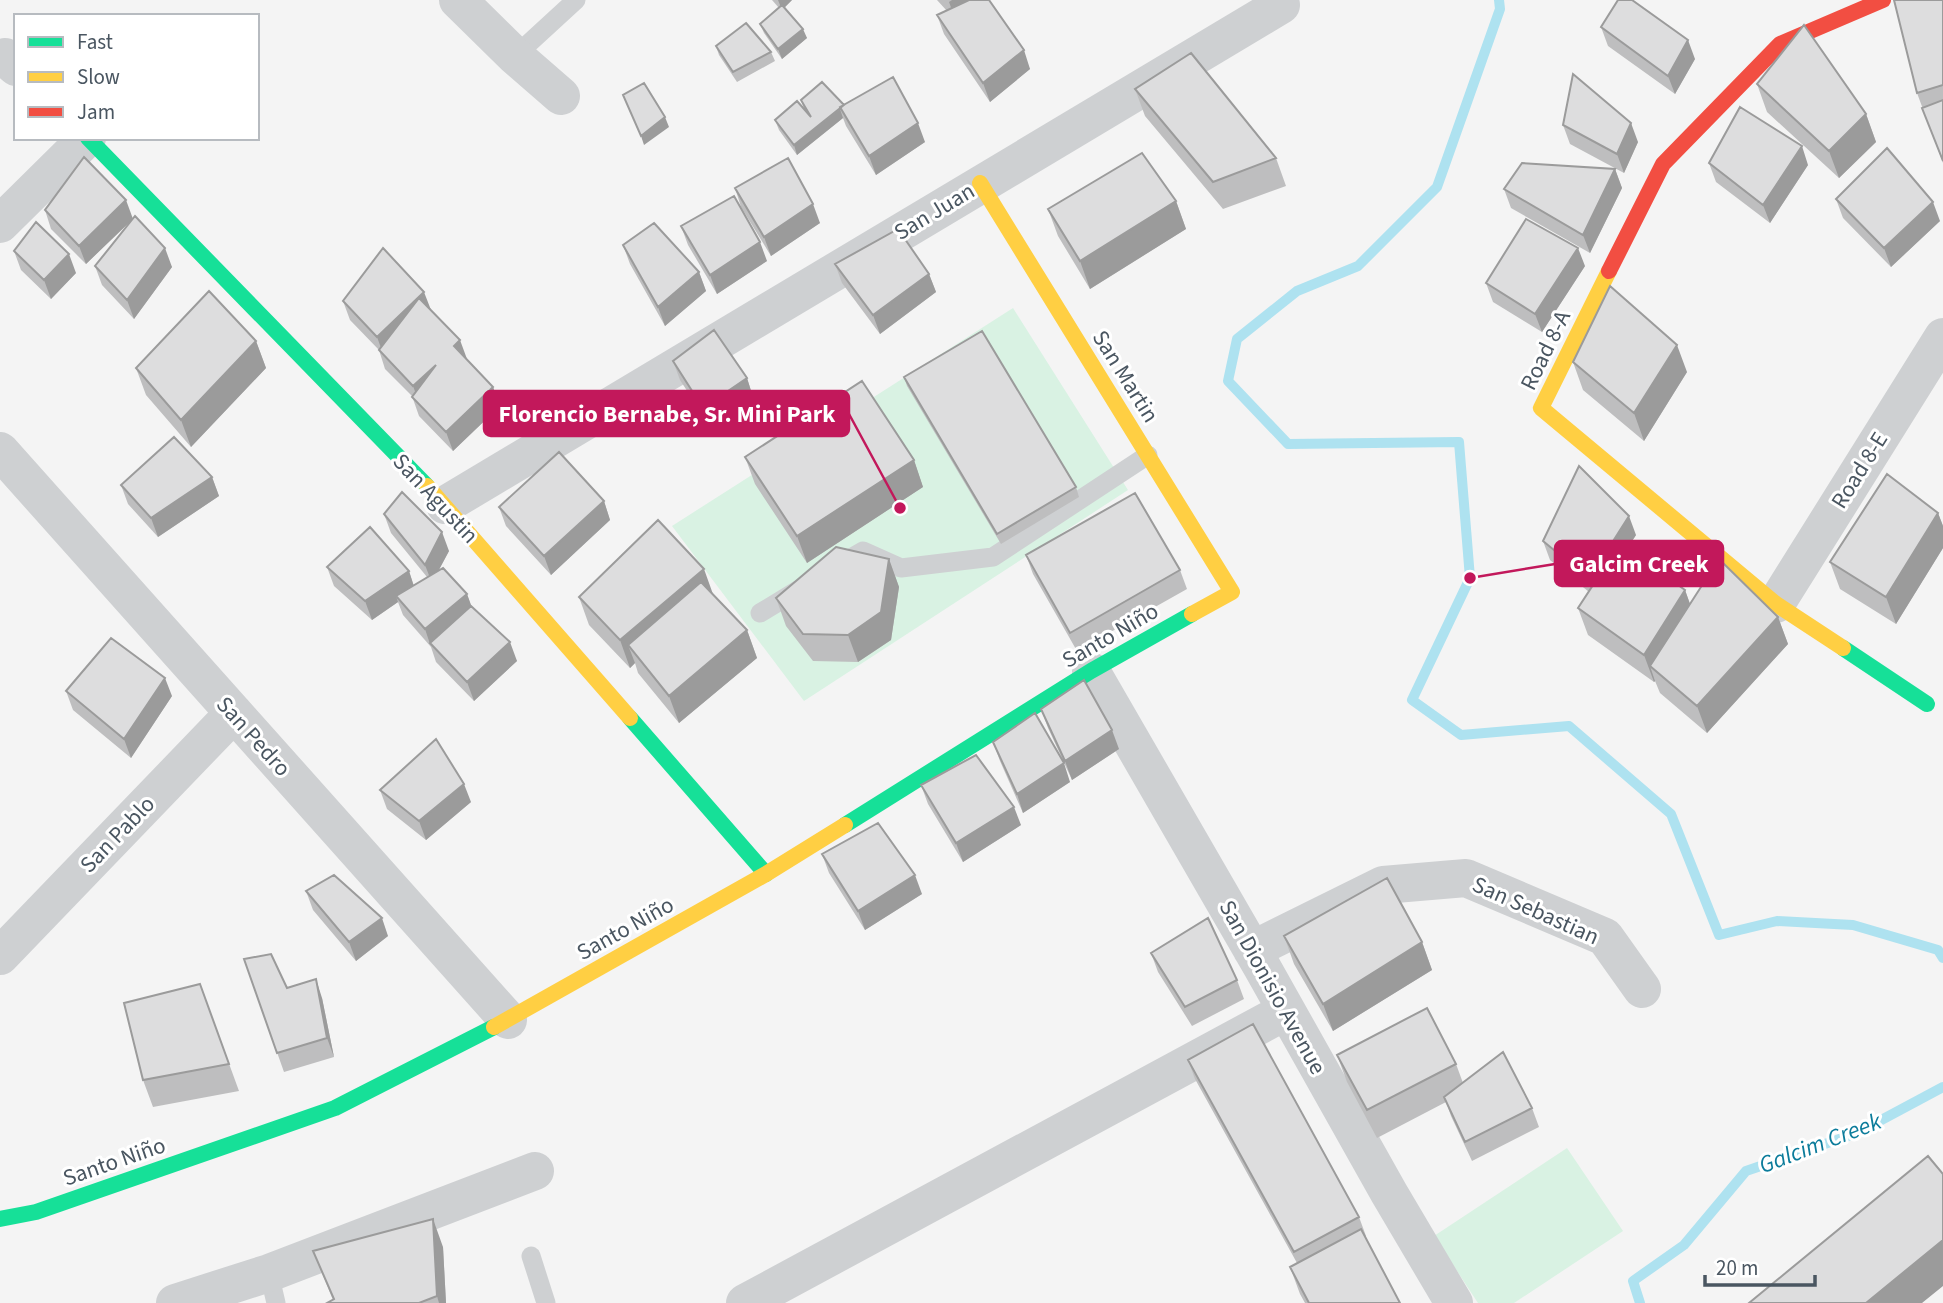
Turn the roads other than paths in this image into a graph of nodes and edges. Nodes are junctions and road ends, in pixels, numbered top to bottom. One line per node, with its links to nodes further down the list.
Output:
1 (458, 0): 5 (street)
2 (576, 0): 5 (lane)
3 (1882, 0): 17 (street, Road 8-A)
4 (1281, 5): 9 (street, San Juan)
5 (515, 56): 6 (street)
6 (561, 96)
7 (86, 140): 10 (street)
8 (90, 140): 15 (street, San Agustin)
9 (980, 183): 14 (street, San Martin); 15 (street, San Juan)
10 (0, 224)
11 (1943, 337): 12 (street, Road 8-E)
12 (1929, 389): 17 (street, Road 8-E)
13 (0, 451): 21 (street, San Pedro)
14 (1148, 455): 16 (street, San Martin); 18 (lane)
15 (445, 505): 22 (street, San Agustin)
16 (1232, 592): 19 (street, Santo Niño)
17 (1776, 604): 20 (street, Road 8-A)
18 (760, 613)
19 (1091, 671): 22 (street, Santo Niño); 23 (street, San Dionisio Avenue)
20 (1927, 704)
21 (234, 713): 24 (street, San Pablo); 27 (street, San Pedro)
22 (766, 874): 27 (street, Santo Niño)
23 (1252, 950): 25 (street, San Sebastian); 26 (street, San Dionisio Avenue)
24 (0, 956)
25 (1642, 989)
26 (1286, 1011): 34 (street); 35 (street, San Dionisio Avenue)
27 (508, 1020): 29 (street, Santo Niño)
28 (535, 1171): 31 (street)
29 (0, 1219)
30 (531, 1256): 33 (lane)
31 (272, 1288): 32 (street)
32 (175, 1303)
33 (546, 1303)
34 (745, 1303)
35 (1454, 1303)

